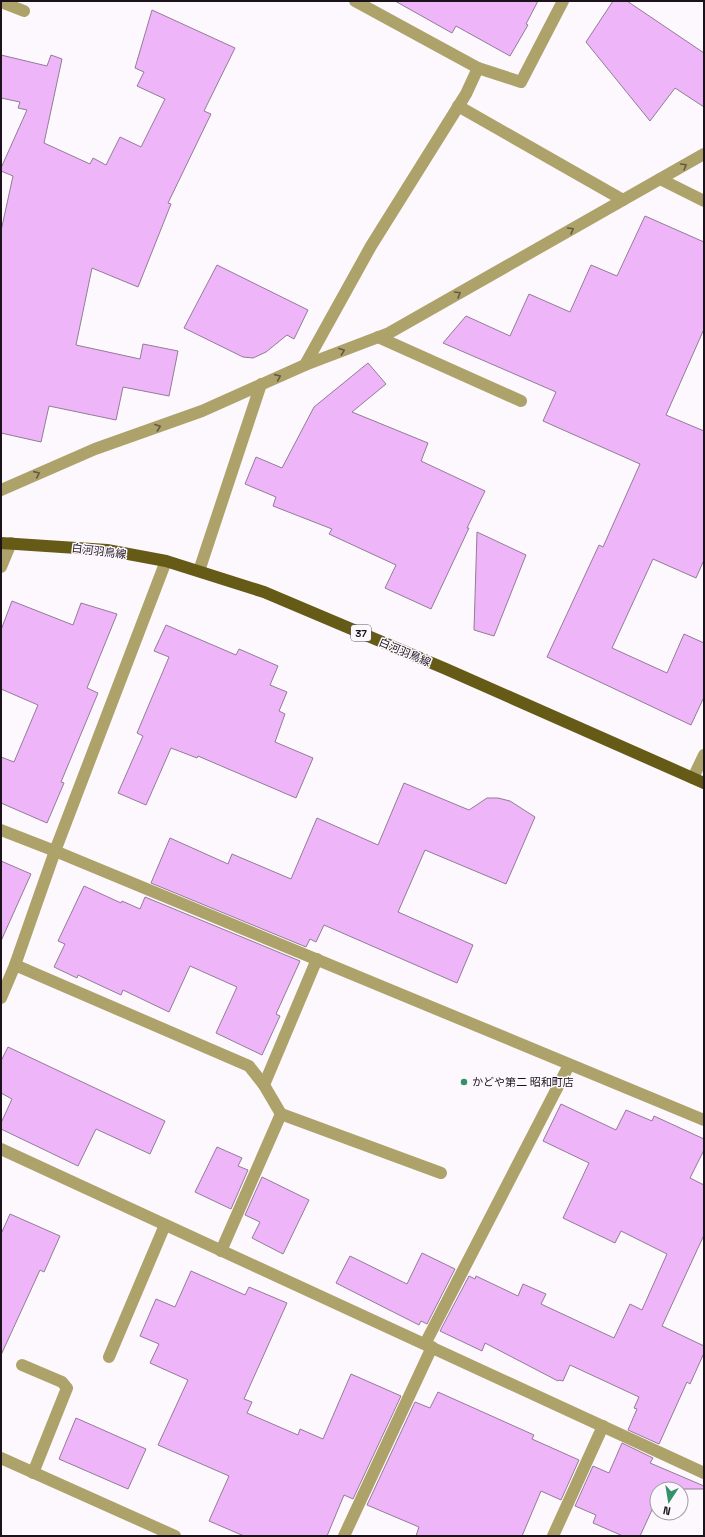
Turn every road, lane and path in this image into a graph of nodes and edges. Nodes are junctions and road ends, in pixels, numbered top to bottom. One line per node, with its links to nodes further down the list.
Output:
1 (356, 1): 5 (street)
2 (563, 1): 5 (street)
3 (1, 2): 4 (street)
4 (24, 11)
5 (478, 68): 6 (street)
6 (458, 106): 9 (street); 12 (street)
7 (704, 154): 8 (street, one-way to 7)
8 (660, 179): 9 (street); 10 (street)
9 (623, 200): 11 (street, one-way to 9)
10 (704, 201)
11 (378, 337): 12 (street, one-way to 11); 14 (street)
12 (305, 364): 13 (street, one-way to 12)
13 (261, 384): 15 (street, one-way to 13); 19 (street)
14 (521, 401)
15 (1, 490)
16 (6, 543): 17 (main road, 白河羽鳥線 / 37); 18 (street)
17 (166, 561): 19 (main road, 白河羽鳥線 / 37); 23 (street)
18 (1, 567)
19 (199, 571): 21 (main road, 白河羽鳥線 / 37)
20 (704, 755): 21 (street)
21 (699, 780)
22 (1, 830): 23 (street)
23 (55, 851): 24 (street); 25 (street)
24 (317, 959): 27 (street); 28 (street)
25 (15, 965): 26 (street); 28 (street)
26 (1, 998)
27 (569, 1064): 30 (street); 35 (street)
28 (264, 1085): 29 (street)
29 (282, 1114): 32 (street); 34 (street)
30 (704, 1120)
31 (1, 1149): 33 (street)
32 (441, 1173)
33 (165, 1225): 34 (street); 36 (street)
34 (221, 1251): 35 (street)
35 (428, 1346): 38 (street); 43 (street)
36 (109, 1357)
37 (22, 1365): 41 (street)
38 (603, 1426): 40 (street); 44 (street)
39 (1, 1458): 41 (street)
40 (704, 1473)
41 (33, 1474): 42 (street)
42 (175, 1536)
43 (344, 1536)
44 (553, 1536)

